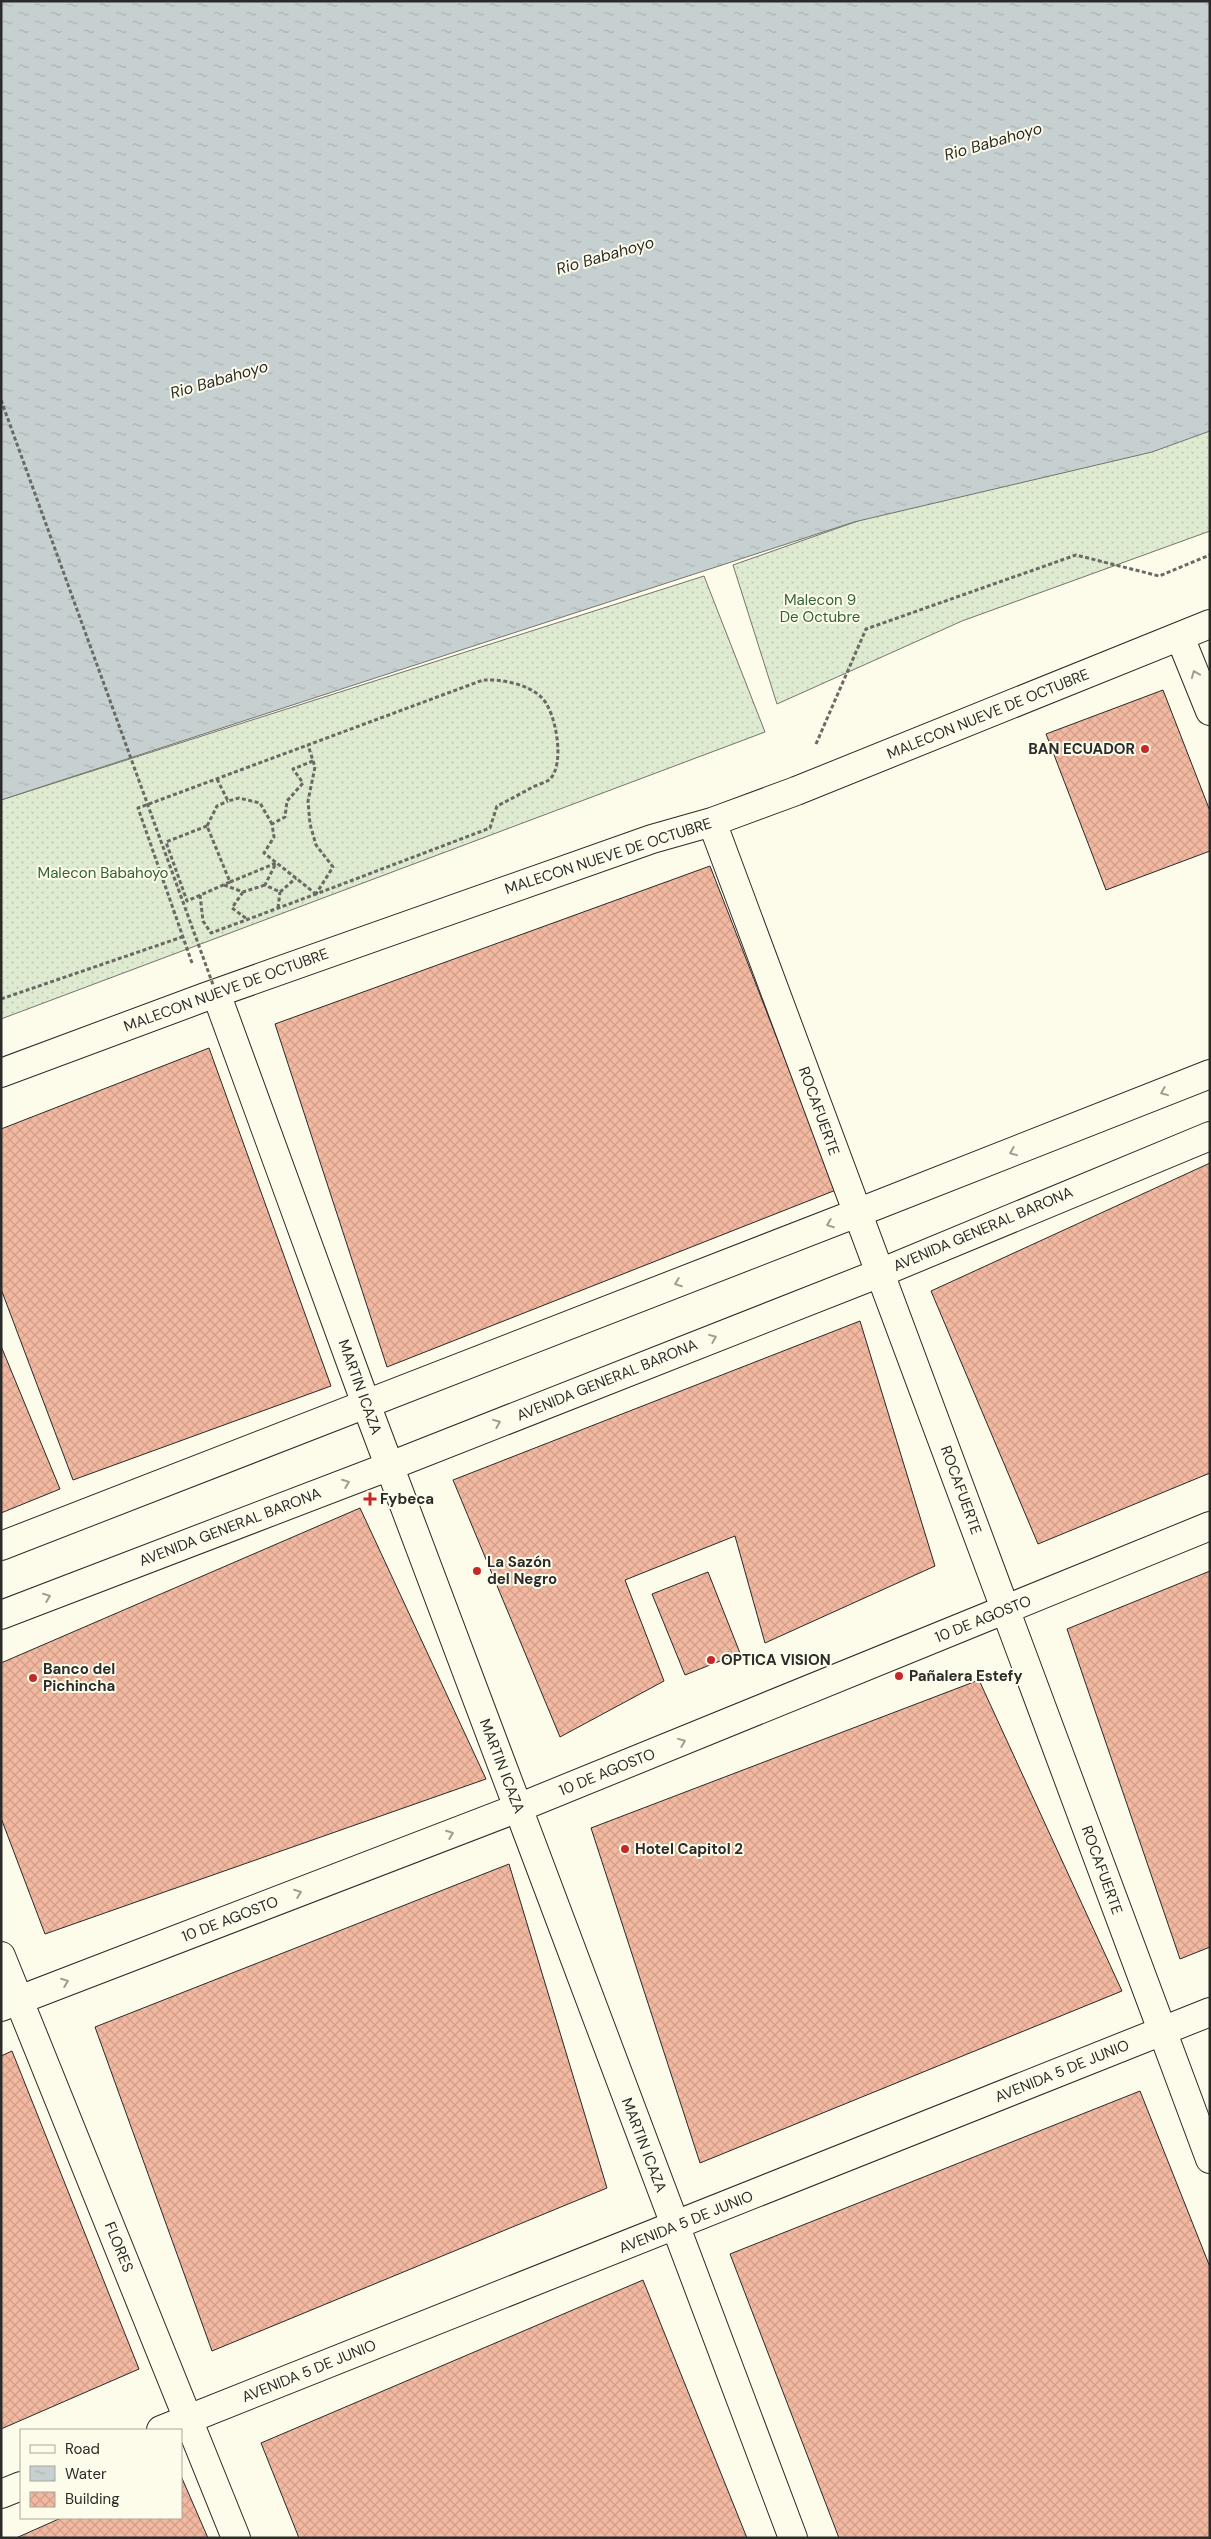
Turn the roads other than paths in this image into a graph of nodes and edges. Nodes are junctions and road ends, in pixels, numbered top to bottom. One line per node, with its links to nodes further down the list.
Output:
1 (1210, 624): 2 (street, MALECON NUEVE DE OCTUBRE)
2 (1180, 637): 3 (street, one-way to 2); 4 (street, MALECON NUEVE DE OCTUBRE)
3 (1210, 711)
4 (712, 822): 5 (street, MALECON NUEVE DE OCTUBRE); 9 (street, ROCAFUERTE)
5 (210, 995): 6 (street, MALECON NUEVE DE OCTUBRE); 11 (street, MARTIN ICAZA)
6 (1, 1073)
7 (1210, 1074): 9 (street, one-way to 9)
8 (1210, 1136): 10 (street, AVENIDA GENERAL BARONA)
9 (857, 1213): 10 (street, ROCAFUERTE); 11 (street, one-way to 11)
10 (880, 1272): 12 (street, AVENIDA GENERAL BARONA, one-way to 10); 15 (street, ROCAFUERTE)
11 (366, 1404): 12 (street, MARTIN ICAZA); 14 (street)
12 (390, 1466): 16 (street, AVENIDA GENERAL BARONA, one-way to 12); 17 (street, MARTIN ICAZA)
13 (1210, 1526): 15 (street, 10 DE AGOSTO)
14 (1, 1546)
15 (1006, 1610): 17 (street, 10 DE AGOSTO, one-way to 15); 21 (street, ROCAFUERTE)
16 (1, 1615)
17 (518, 1808): 19 (street, 10 DE AGOSTO, one-way to 17); 23 (street, MARTIN ICAZA)
18 (1, 1956): 19 (street, FLORES)
19 (10, 2004): 24 (street, FLORES)
20 (1210, 2012): 21 (street, AVENIDA 5 DE JUNIO)
21 (1161, 2032): 22 (street, ROCAFUERTE); 23 (street, AVENIDA 5 DE JUNIO)
22 (1210, 2159)
23 (675, 2226): 24 (street, AVENIDA 5 DE JUNIO); 29 (street, MARTIN ICAZA)
24 (189, 2419): 25 (street, AVENIDA 5 DE JUNIO); 28 (street, FLORES)
25 (164, 2429)
26 (20, 2486): 27 (street)
27 (1, 2494)
28 (236, 2538)
29 (793, 2538)

